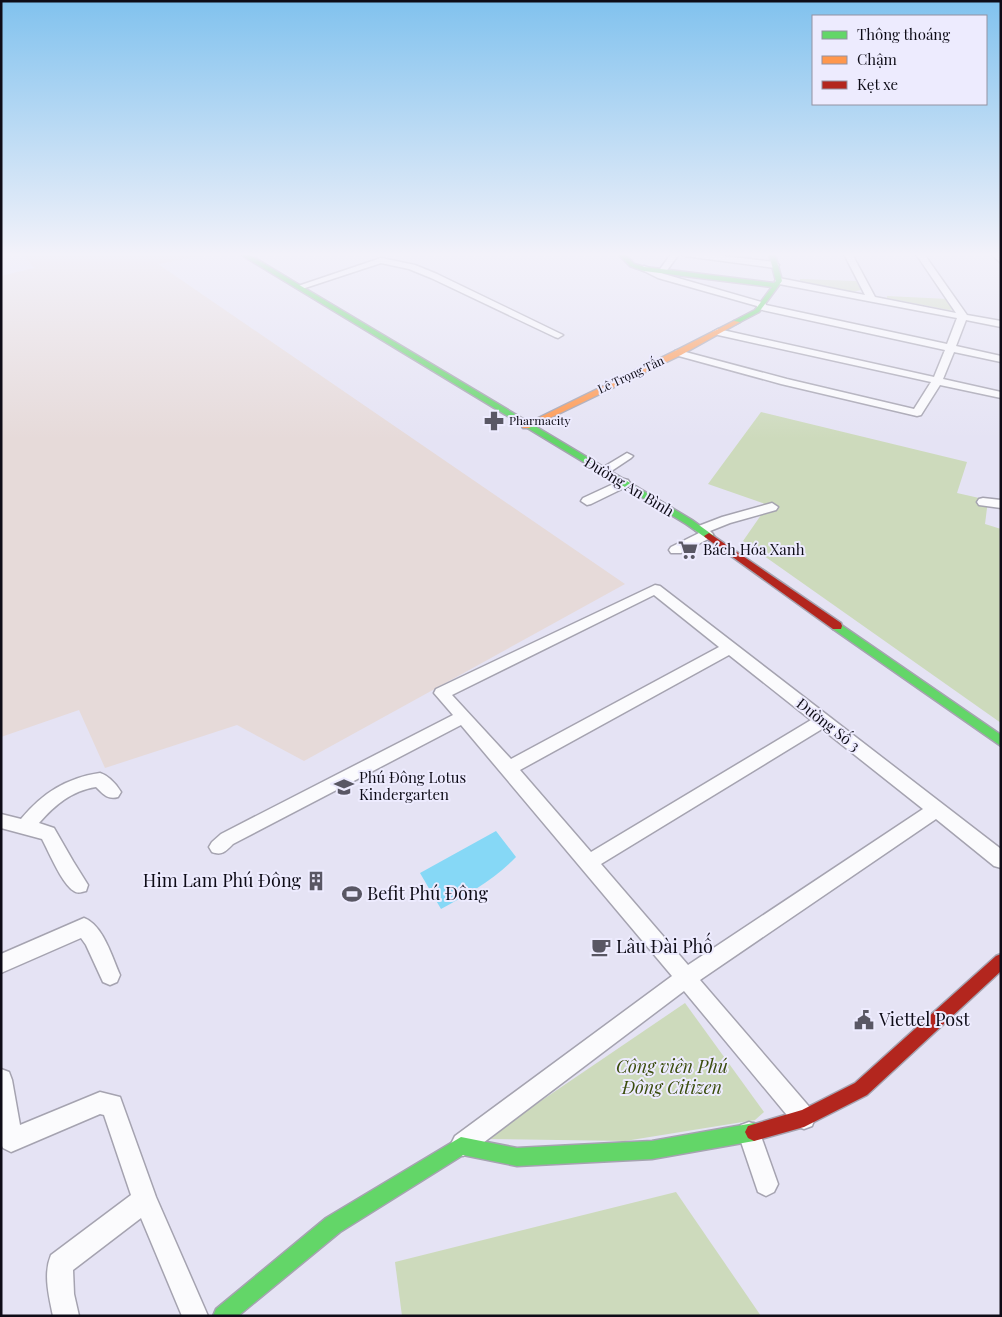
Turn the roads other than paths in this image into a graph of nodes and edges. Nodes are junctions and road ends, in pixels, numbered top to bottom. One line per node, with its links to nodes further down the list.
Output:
1 (348, 315): 14 (street, Đường An Bình)
2 (517, 315): 8 (street)
3 (747, 315): 7 (street, Lê Trọng Tấn)
4 (795, 315): 9 (street)
5 (963, 316): 6 (street); 9 (street)
6 (1001, 324)
7 (718, 332): 10 (street, Lê Trọng Tấn); 12 (street)
8 (558, 335)
9 (950, 348): 11 (street); 12 (street)
10 (678, 353): 12 (street); 14 (street, Lê Trọng Tấn)
11 (1001, 359)
12 (937, 381): 13 (street)
13 (1001, 395)
14 (526, 426): 16 (street, Đường An Bình)
15 (627, 456): 16 (street)
16 (603, 472): 17 (street, Đường An Bình)
17 (624, 483): 18 (street); 22 (street, Đường An Bình)
18 (587, 501)
19 (982, 502): 20 (street)
20 (1001, 504)
21 (772, 507): 22 (street)
22 (704, 532): 23 (street); 27 (street, Đường An Bình)
23 (676, 550)
24 (729, 648): 25 (street, Đường Số 3); 26 (street, Đường Số 3); 28 (street)
25 (463, 717): 28 (street); 33 (street)
26 (822, 721): 30 (street, Đường Số 3); 35 (street)
27 (1001, 741)
28 (509, 768): 35 (street)
29 (112, 792): 32 (street)
30 (937, 809): 34 (street, Đường Số 3); 40 (street)
31 (1, 822): 32 (street)
32 (24, 828): 36 (street)
33 (218, 847)
34 (1001, 860)
35 (589, 862): 40 (street)
36 (79, 885)
37 (1001, 960): 42 (street)
38 (1, 964): 39 (street)
39 (110, 974)
40 (686, 978): 42 (street); 44 (street)
41 (1, 1080): 46 (street)
42 (804, 1118): 43 (street)
43 (749, 1133): 44 (street); 45 (street)
44 (461, 1146): 47 (street)
45 (766, 1184)
46 (145, 1200): 48 (street); 49 (street)
47 (245, 1307): 50 (street)
48 (66, 1316)
49 (195, 1316)
50 (223, 1316)

